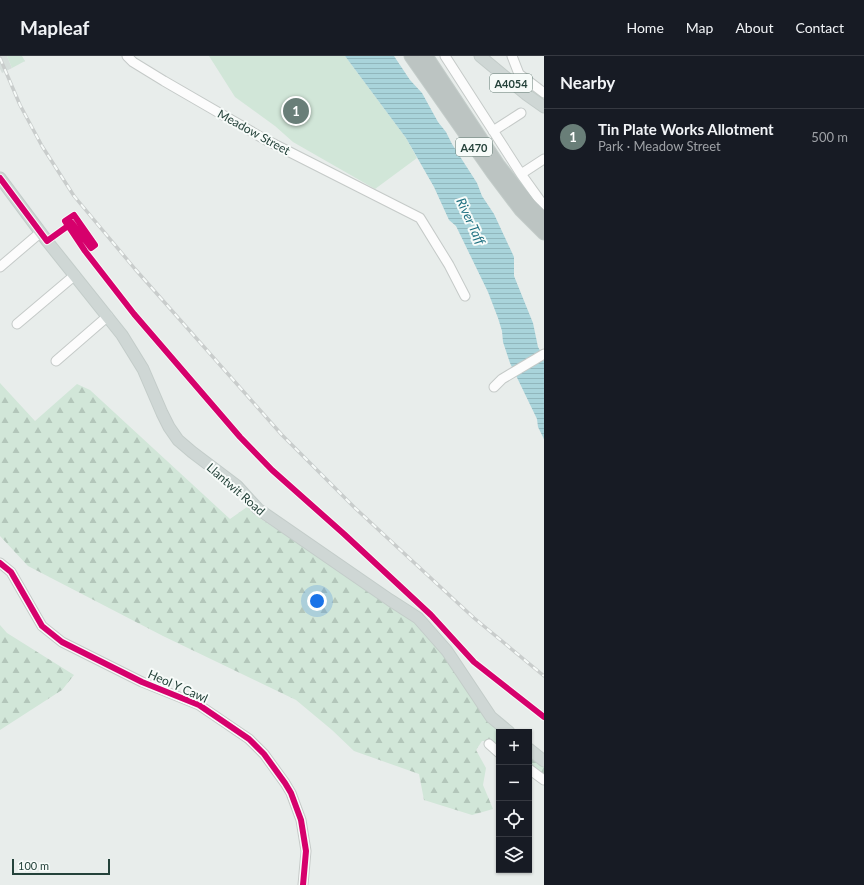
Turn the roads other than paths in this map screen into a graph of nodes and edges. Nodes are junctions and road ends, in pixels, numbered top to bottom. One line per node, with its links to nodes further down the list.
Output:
1 (127, 56): 20 (street, Meadow Street)
2 (411, 56): 17 (highway, A470)
3 (426, 56): 15 (highway, A470)
4 (445, 56): 10 (street)
5 (480, 56): 8 (main road, A4054)
6 (512, 56): 7 (street)
7 (544, 93)
8 (544, 108)
9 (521, 113): 10 (street)
10 (493, 131): 12 (street)
11 (544, 159): 12 (street)
12 (521, 174): 14 (street)
13 (2, 184): 16 (main road, Llantwit Road)
14 (544, 206)
15 (544, 219)
16 (41, 232): 18 (street); 19 (main road, Llantwit Road)
17 (544, 234)
18 (0, 267)
19 (75, 275): 21 (main road, Llantwit Road); 22 (street)
20 (465, 296)
21 (108, 316): 24 (street); 27 (main road, Llantwit Road)
22 (17, 324)
23 (544, 354): 25 (street)
24 (56, 361)
25 (494, 387)
26 (0, 563): 34 (street, Heol Y Cawl)
27 (505, 729)
28 (489, 744): 29 (street)
29 (496, 750)
30 (532, 751): 31 (main road)
31 (544, 761)
32 (532, 771): 33 (street)
33 (544, 780)
34 (303, 885)

